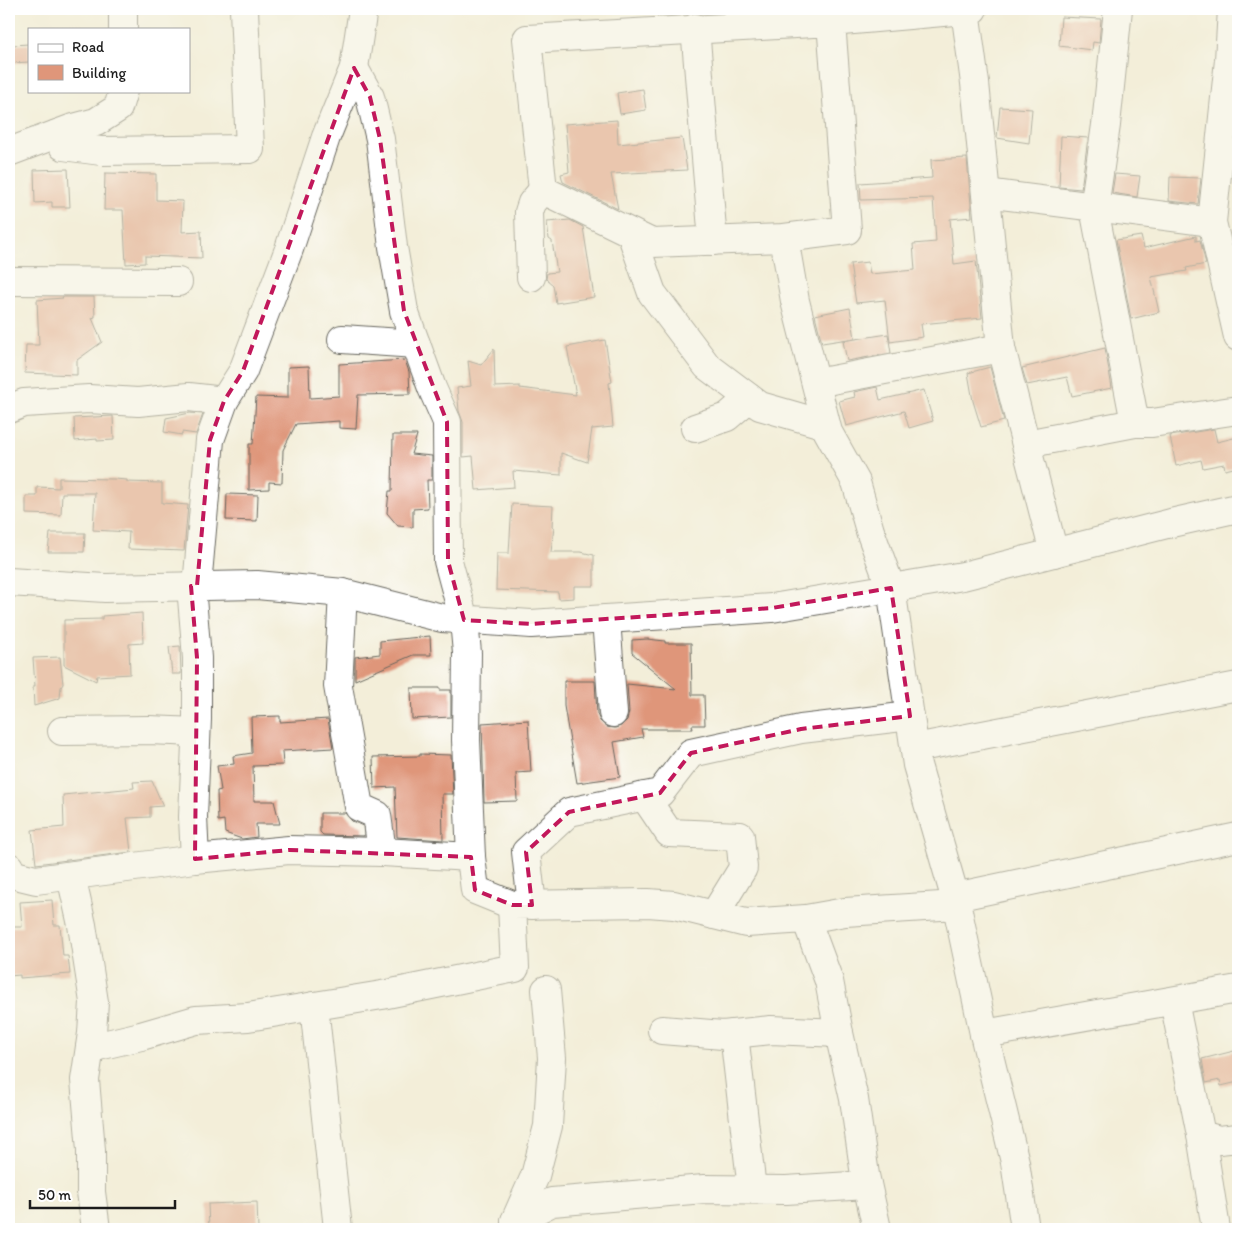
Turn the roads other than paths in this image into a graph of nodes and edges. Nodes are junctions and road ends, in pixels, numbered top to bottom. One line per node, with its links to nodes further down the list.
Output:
1 (123, 9): 9 (street)
2 (244, 9): 13 (street)
3 (363, 9): 11 (street)
4 (969, 9): 7 (street); 17 (street)
5 (1118, 9): 18 (street)
6 (1232, 9): 14 (street)
7 (892, 12): 8 (street)
8 (831, 22): 10 (street); 21 (street)
9 (123, 28)
10 (696, 28): 16 (street); 22 (street)
11 (354, 68): 29 (street); 33 (street)
12 (123, 92): 13 (street)
13 (57, 134): 15 (street)
14 (1229, 150): 19 (street)
15 (9, 152)
16 (543, 190): 20 (street); 23 (street)
17 (986, 193): 18 (street); 30 (street)
18 (1094, 208): 19 (street); 36 (street)
19 (1212, 222): 26 (street)
20 (632, 233): 22 (street); 32 (street)
21 (784, 238): 22 (street); 31 (street)
22 (713, 241)
23 (531, 278)
24 (9, 281): 25 (street)
25 (178, 282)
26 (1234, 303): 27 (street)
27 (1238, 337)
28 (342, 339): 29 (street)
29 (416, 344): 47 (street)
30 (1001, 348): 31 (street); 39 (street)
31 (816, 383): 37 (street)
32 (749, 398): 37 (street); 38 (street)
33 (224, 401): 34 (street); 43 (street)
34 (9, 409)
35 (1238, 410): 36 (street)
36 (1136, 422): 39 (street)
37 (826, 425): 44 (street)
38 (695, 428)
39 (1026, 444): 41 (street)
40 (1238, 508): 41 (street)
41 (1054, 553): 44 (street)
42 (9, 582): 43 (street)
43 (194, 586): 45 (street); 52 (street)
44 (891, 588): 46 (street); 50 (street)
45 (343, 593): 47 (street); 56 (street)
46 (606, 619): 47 (street); 49 (street)
47 (464, 620): 57 (street)
48 (1238, 686): 53 (street)
49 (613, 713)
50 (910, 716): 53 (street); 54 (street)
51 (62, 731): 52 (street)
52 (196, 732): 58 (street)
53 (915, 748): 61 (street)
54 (644, 796): 62 (street); 63 (street)
55 (1238, 837): 61 (street)
56 (382, 852): 57 (street); 58 (street)
57 (471, 857): 62 (street)
58 (194, 859): 60 (street)
59 (9, 867): 60 (street)
60 (71, 876): 73 (street)
61 (956, 901): 64 (street); 72 (street)
62 (522, 905): 63 (street); 68 (street)
63 (714, 915): 64 (street)
64 (806, 919): 70 (street)
65 (1238, 989): 67 (street)
66 (546, 990): 78 (street)
67 (1174, 1001): 72 (street); 74 (street)
68 (314, 1006): 73 (street); 80 (street)
69 (662, 1030): 71 (street)
70 (839, 1033): 71 (street); 76 (street)
71 (734, 1034): 77 (street)
72 (984, 1034): 82 (street)
73 (90, 1048): 79 (street)
74 (1201, 1135): 75 (street); 83 (street)
75 (1238, 1138)
76 (868, 1185): 77 (street); 81 (street)
77 (752, 1189): 78 (street)
78 (516, 1225)
79 (96, 1229)
80 (338, 1229)
81 (877, 1229)
82 (1025, 1229)
83 (1216, 1229)

